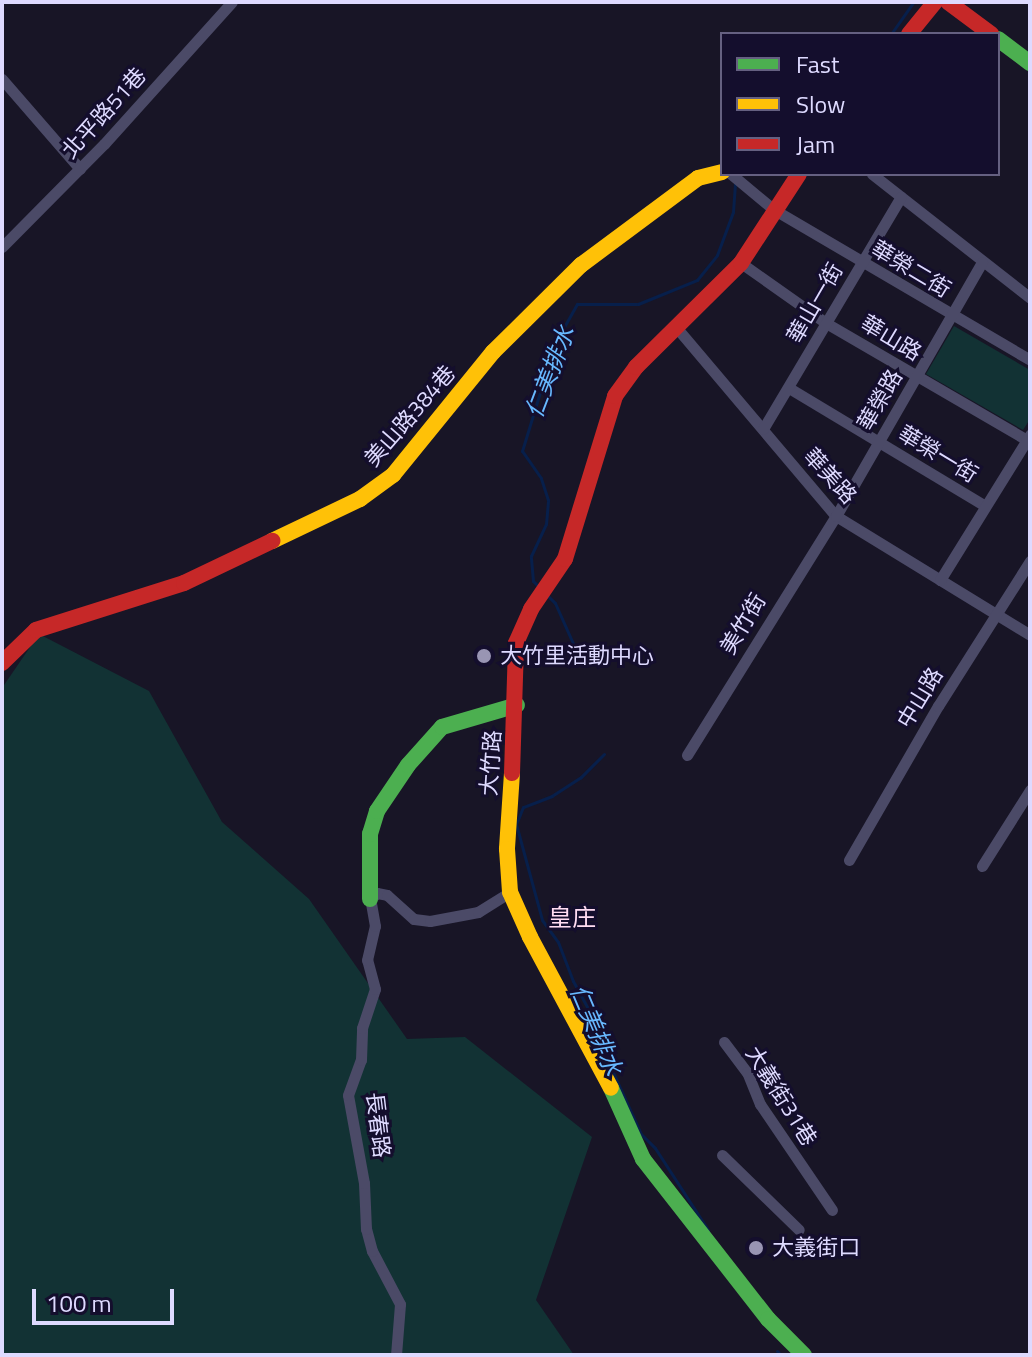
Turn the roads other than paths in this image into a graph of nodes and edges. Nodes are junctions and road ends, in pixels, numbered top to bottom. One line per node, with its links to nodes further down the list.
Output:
1 (232, 2): 9 (street, 北平路51巷)
2 (935, 2): 4 (street)
3 (948, 2): 5 (street)
4 (911, 32)
5 (988, 32)
6 (1000, 40): 7 (street)
7 (1030, 63)
8 (2, 79): 9 (street)
9 (80, 169): 16 (street, 北平路51巷)
10 (720, 172): 36 (street, 美山路384巷)
11 (735, 176): 15 (street, 華榮二街)
12 (798, 176): 15 (street, 大竹路)
13 (875, 176): 14 (street)
14 (901, 197): 17 (street); 19 (street, 華山一街)
15 (773, 209): 18 (street, 大竹路); 19 (street, 華榮二街)
16 (2, 247)
17 (982, 262): 20 (street); 21 (street, 華榮路)
18 (741, 263): 22 (street, 華山路); 23 (street, 大竹路)
19 (862, 263): 21 (street, 華榮二街); 22 (street, 華山一街)
20 (1030, 298)
21 (951, 316): 24 (street, 華榮二街); 25 (street, 華榮路)
22 (826, 323): 25 (street, 華山路); 26 (street, 華山一街)
23 (676, 327): 27 (street, 華美路); 37 (street, 大竹路)
24 (1030, 360)
25 (916, 376): 28 (street, 華山路); 29 (street, 華榮路)
26 (789, 388): 27 (street, 華山一街); 29 (street, 華榮一街)
27 (763, 429): 31 (street, 華美路)
28 (1028, 437): 30 (street)
29 (878, 442): 30 (street, 華榮一街); 31 (street, 華榮路)
30 (984, 505): 33 (street)
31 (836, 516): 33 (street, 華美路); 38 (street, 美竹街)
32 (1030, 561): 34 (street, 中山路)
33 (940, 580): 34 (street, 華美路)
34 (996, 614): 35 (street, 華美路); 40 (street, 中山路)
35 (1030, 635)
36 (2, 663)
37 (517, 705): 42 (street, 大竹路); 43 (street, 長春路)
38 (687, 755)
39 (1030, 790): 41 (street)
40 (849, 860)
41 (982, 866)
42 (510, 892): 43 (street); 49 (street, 大竹路)
43 (370, 899): 48 (street, 長春路)
44 (724, 1042): 46 (street, 大義街31巷)
45 (722, 1155): 47 (street)
46 (832, 1210)
47 (799, 1230)
48 (396, 1355)
49 (804, 1355)

